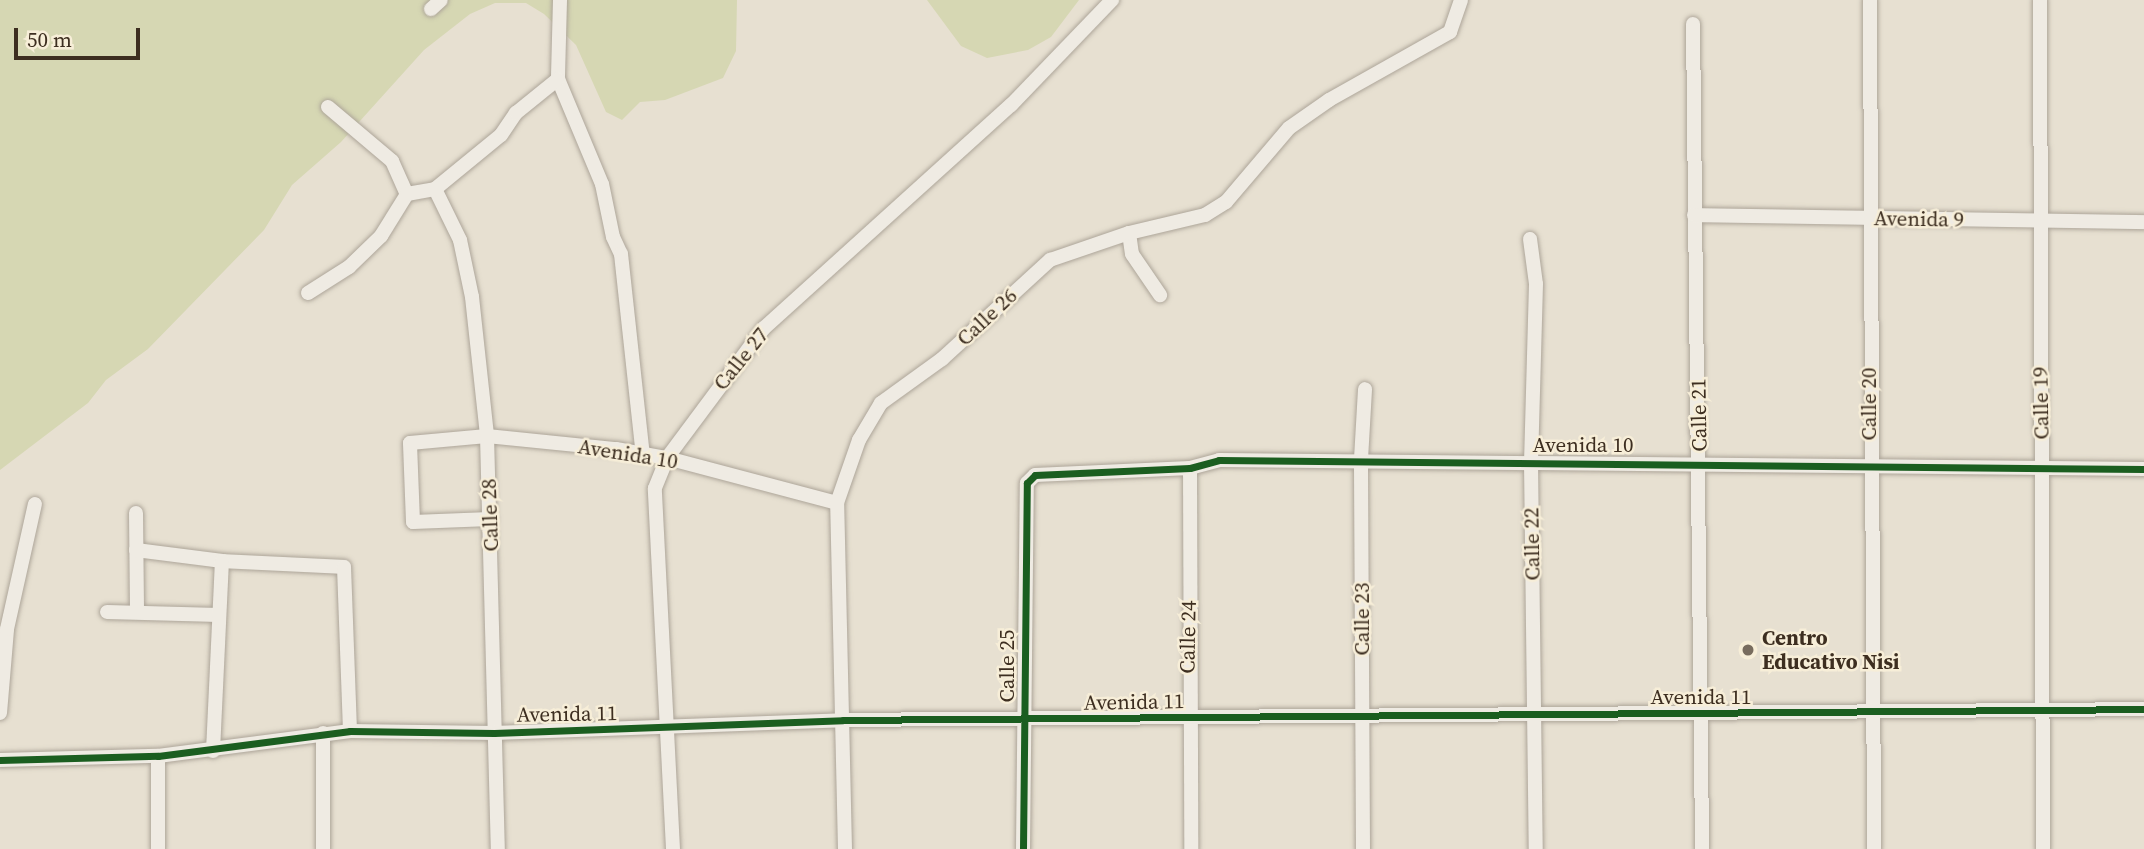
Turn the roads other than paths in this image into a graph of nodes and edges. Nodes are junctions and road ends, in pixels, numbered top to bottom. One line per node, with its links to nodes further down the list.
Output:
1 (560, 0): 7 (street)
2 (1112, 0): 22 (street, Calle 27)
3 (1461, 0): 15 (street, Calle 26)
4 (1870, 0): 12 (street, Calle 20)
5 (2040, 0): 13 (street, Calle 19)
6 (1693, 24): 11 (street, Calle 21)
7 (558, 79): 9 (street); 21 (street)
8 (328, 107): 10 (street)
9 (435, 189): 10 (street); 20 (street, Calle 28)
10 (407, 194): 17 (street)
11 (1694, 215): 12 (street, Avenida 9); 25 (street, Calle 21)
12 (1870, 219): 13 (street, Avenida 9); 26 (street, Calle 20)
13 (2039, 221): 14 (street, Avenida 9); 29 (street, Calle 19)
14 (2144, 222)
15 (1129, 233): 18 (street); 31 (street, Calle 26)
16 (1530, 239): 24 (street, Calle 22)
17 (308, 293)
18 (1160, 295)
19 (1365, 390): 23 (street, Calle 23)
20 (487, 436): 21 (street, Avenida 10); 34 (street, Calle 28); 34 (street, Avenida 10)
21 (643, 455): 22 (street, Avenida 10)
22 (667, 458): 31 (street, Avenida 10); 50 (street, Calle 27)
23 (1361, 459): 24 (street, Avenida 10); 27 (street, Avenida 10); 47 (street, Calle 23)
24 (1531, 462): 25 (street, Avenida 10); 43 (street, Calle 22)
25 (1700, 463): 26 (street, Avenida 10); 45 (street, Calle 21)
26 (1869, 464): 29 (street, Avenida 10); 44 (street, Calle 20)
27 (1190, 468): 30 (street, Avenida 10); 46 (street, Calle 24)
28 (2144, 468): 29 (street, Avenida 10)
29 (2041, 470): 40 (street, Calle 19)
30 (1027, 483): 49 (street, Calle 25)
31 (837, 503): 48 (street, Calle 26)
32 (35, 504): 42 (street)
33 (136, 513): 35 (street)
34 (490, 519): 53 (street, Calle 28)
35 (136, 550): 36 (street); 38 (street)
36 (222, 561): 39 (street); 51 (street)
37 (107, 612): 38 (street)
38 (137, 612): 39 (street)
39 (219, 615): 54 (street)
40 (2043, 708): 41 (street, Avenida 11); 44 (street, Avenida 11); 68 (street, Calle 19)
41 (2144, 709)
42 (0, 713)
43 (1535, 713): 45 (street, Avenida 11); 47 (street, Avenida 11); 65 (street, Calle 22)
44 (1873, 713): 45 (street, Avenida 11); 67 (street, Calle 20)
45 (1700, 716): 66 (street, Calle 21)
46 (1187, 718): 47 (street, Avenida 11); 49 (street, Avenida 11); 63 (street, Calle 24)
47 (1362, 719): 64 (street, Calle 23)
48 (843, 720): 49 (street, Avenida 11); 50 (street, Avenida 11); 61 (street, Calle 26)
49 (1025, 722): 62 (street, Calle 25)
50 (665, 729): 53 (street, Avenida 11); 60 (street, Calle 27)
51 (350, 731): 52 (street, Avenida 11); 53 (street, Avenida 11)
52 (323, 733): 54 (street, Avenida 11); 58 (street)
53 (494, 733): 59 (street, Calle 28)
54 (213, 751): 55 (street, Avenida 11)
55 (158, 757): 56 (street, Avenida 11); 57 (street)
56 (0, 760)
57 (158, 849)
58 (323, 849)
59 (498, 849)
60 (673, 849)
61 (845, 849)
62 (1023, 849)
63 (1191, 849)
64 (1363, 849)
65 (1536, 849)
66 (1702, 849)
67 (1874, 849)
68 (2043, 849)

